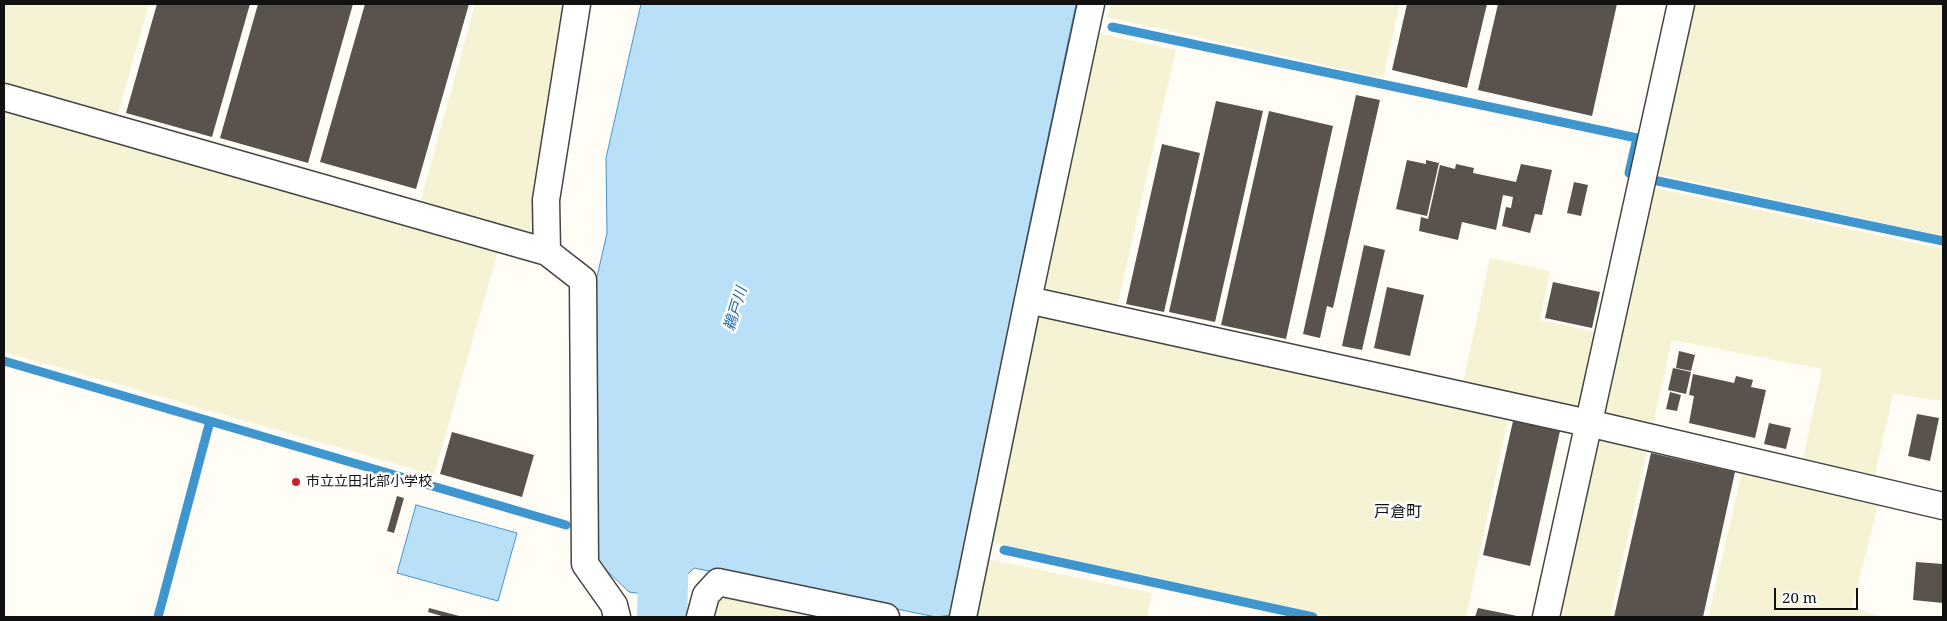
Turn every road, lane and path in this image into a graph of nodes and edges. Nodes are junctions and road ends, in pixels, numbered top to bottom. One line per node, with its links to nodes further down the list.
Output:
1 (576, 4): 5 (street)
2 (1090, 4): 6 (street)
3 (1681, 4): 7 (street)
4 (4, 97): 5 (street)
5 (547, 252): 9 (street)
6 (1028, 300): 7 (street); 12 (street)
7 (1588, 423): 8 (street); 13 (street)
8 (1943, 506)
9 (617, 617)
10 (700, 617): 11 (street)
11 (886, 617)
12 (963, 617)
13 (1546, 617)

